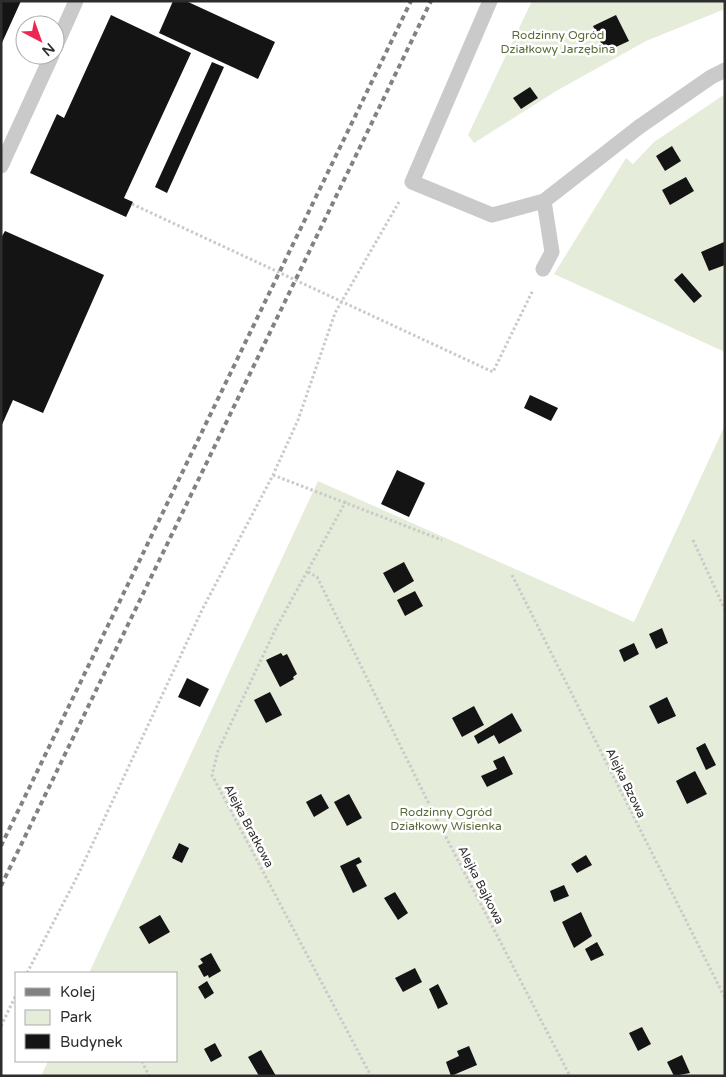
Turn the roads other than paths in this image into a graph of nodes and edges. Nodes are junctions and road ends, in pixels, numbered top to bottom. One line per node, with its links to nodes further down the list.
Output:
1 (76, 1): 3 (lane)
2 (490, 1): 7 (lane)
3 (65, 26)
4 (47, 65): 6 (lane)
5 (725, 70): 7 (lane)
6 (1, 166)
7 (544, 201): 8 (lane)
8 (543, 269)

